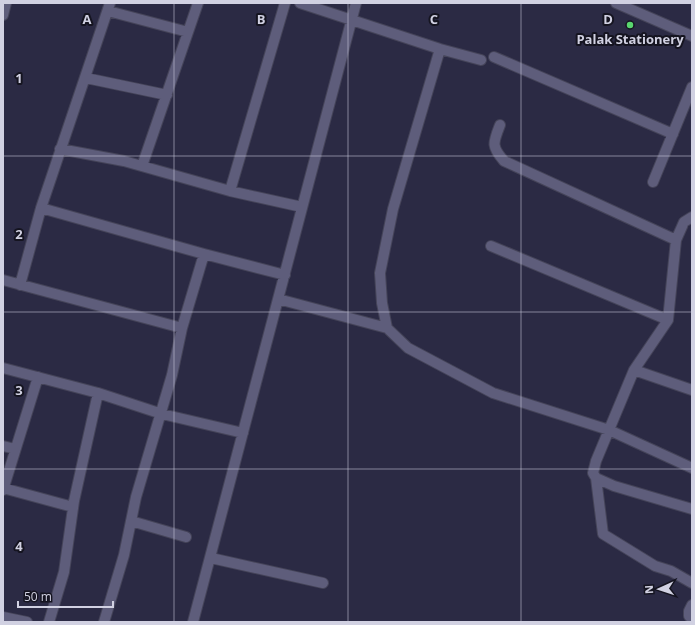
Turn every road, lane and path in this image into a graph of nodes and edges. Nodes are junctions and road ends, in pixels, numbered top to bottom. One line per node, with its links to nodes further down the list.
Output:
1 (6, 3): 8 (street)
2 (198, 3): 10 (street)
3 (285, 3): 23 (street)
4 (300, 3): 9 (street)
5 (356, 3): 9 (street)
6 (616, 3): 11 (street)
7 (109, 7): 10 (street); 15 (street)
8 (3, 15)
9 (352, 20): 12 (street); 25 (street)
10 (188, 32): 17 (street)
11 (692, 36)
12 (440, 49): 14 (street); 36 (street)
13 (494, 56): 19 (street)
14 (481, 60)
15 (86, 78): 17 (street); 20 (street)
16 (692, 86): 19 (street)
17 (167, 95): 21 (street)
18 (500, 125): 27 (street)
19 (673, 134): 22 (street)
20 (60, 149): 21 (street); 24 (street)
21 (142, 166): 23 (street)
22 (653, 182)
23 (230, 191): 25 (street)
24 (42, 208): 29 (street); 32 (street)
25 (302, 208): 30 (street)
26 (692, 217): 27 (street)
27 (676, 240): 34 (street)
28 (491, 246): 34 (street)
29 (204, 254): 30 (street); 35 (street)
30 (285, 275): 33 (street)
31 (3, 280): 32 (street)
32 (20, 285): 35 (street)
33 (278, 299): 36 (street); 44 (street)
34 (668, 320): 38 (street)
35 (182, 328): 42 (street)
36 (387, 328): 43 (street)
37 (3, 368): 39 (street)
38 (634, 370): 40 (street); 43 (street)
39 (38, 377): 41 (street); 46 (street)
40 (692, 390)
41 (98, 394): 42 (street); 50 (street)
42 (162, 414): 44 (street); 52 (street)
43 (609, 430): 47 (street); 48 (street)
44 (243, 433): 54 (street)
45 (3, 446): 46 (street)
46 (15, 449): 49 (street)
47 (692, 468)
48 (596, 478): 51 (street); 56 (street)
49 (3, 489): 50 (street)
50 (73, 507): 61 (street)
51 (692, 509)
52 (131, 520): 53 (street); 62 (street)
53 (186, 537)
54 (211, 558): 55 (street); 63 (street)
55 (323, 583)
56 (692, 583)
57 (692, 605): 59 (street)
58 (3, 617): 60 (street)
59 (692, 619)
60 (27, 622)
61 (49, 622)
62 (104, 622)
63 (193, 622)

